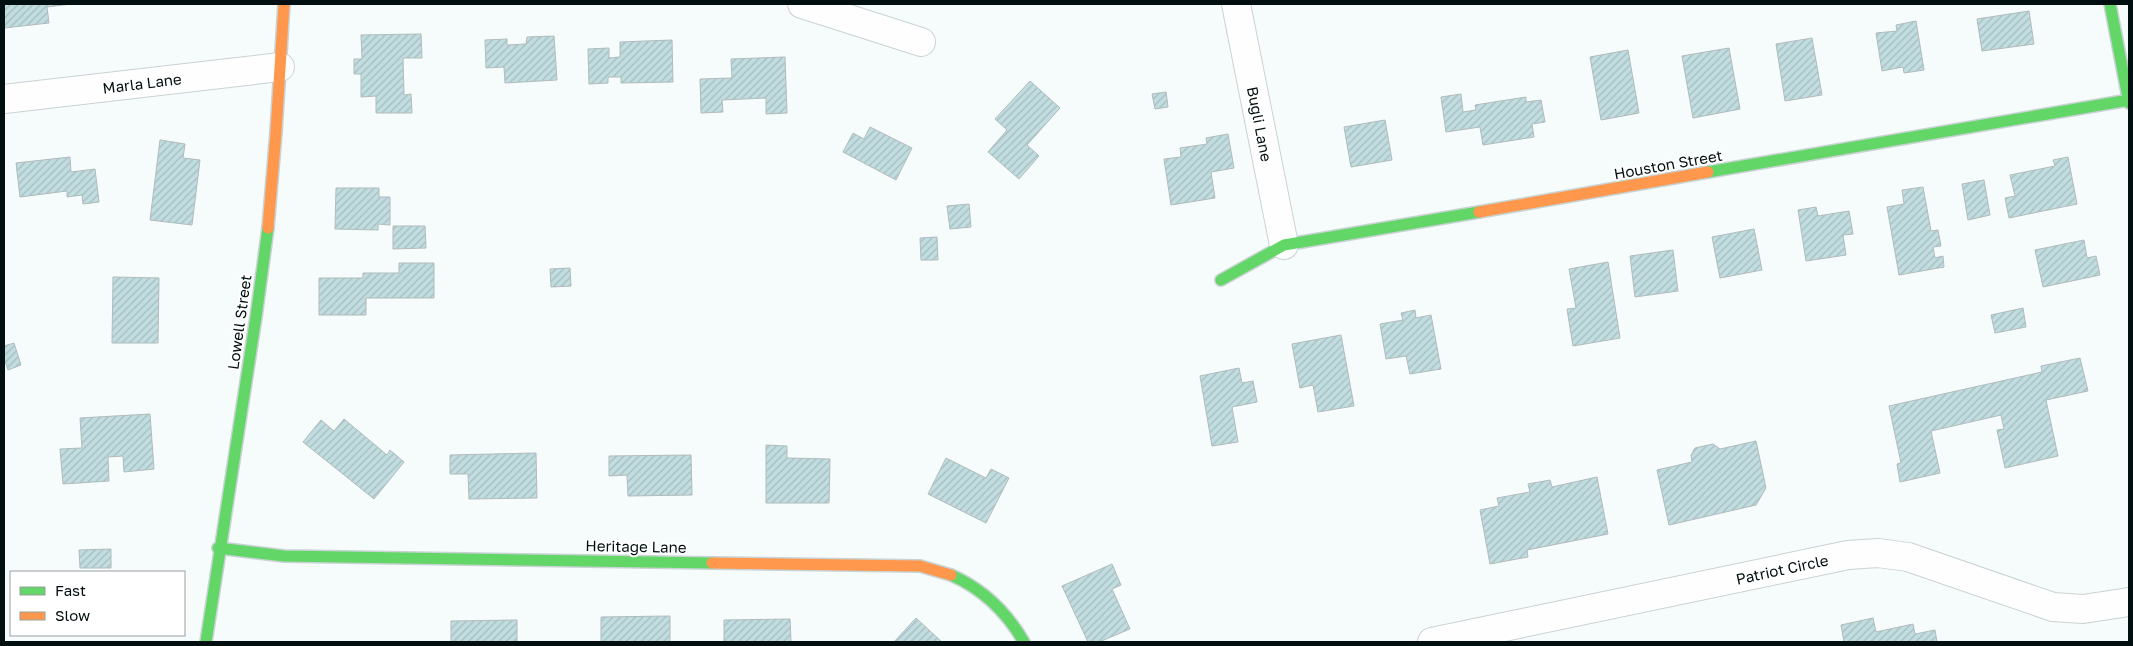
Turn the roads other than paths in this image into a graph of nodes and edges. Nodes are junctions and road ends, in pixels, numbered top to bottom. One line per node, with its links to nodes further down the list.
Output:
1 (284, 4): 7 (street, Lowell Street)
2 (802, 4): 6 (street)
3 (1236, 4): 10 (street, Bugli Lane)
4 (2110, 4): 5 (street)
5 (2123, 38): 9 (street)
6 (921, 42)
7 (280, 67): 8 (street, Marla Lane); 12 (street, Lowell Street)
8 (4, 99)
9 (2129, 102): 10 (street, Houston Street)
10 (1284, 245): 11 (street, Houston Street)
11 (1221, 280)
12 (218, 548): 14 (street, Lowell Street); 15 (street, Heritage Lane)
13 (2129, 602): 16 (street, Patriot Circle)
14 (206, 642)
15 (1024, 642)
16 (1432, 642)

